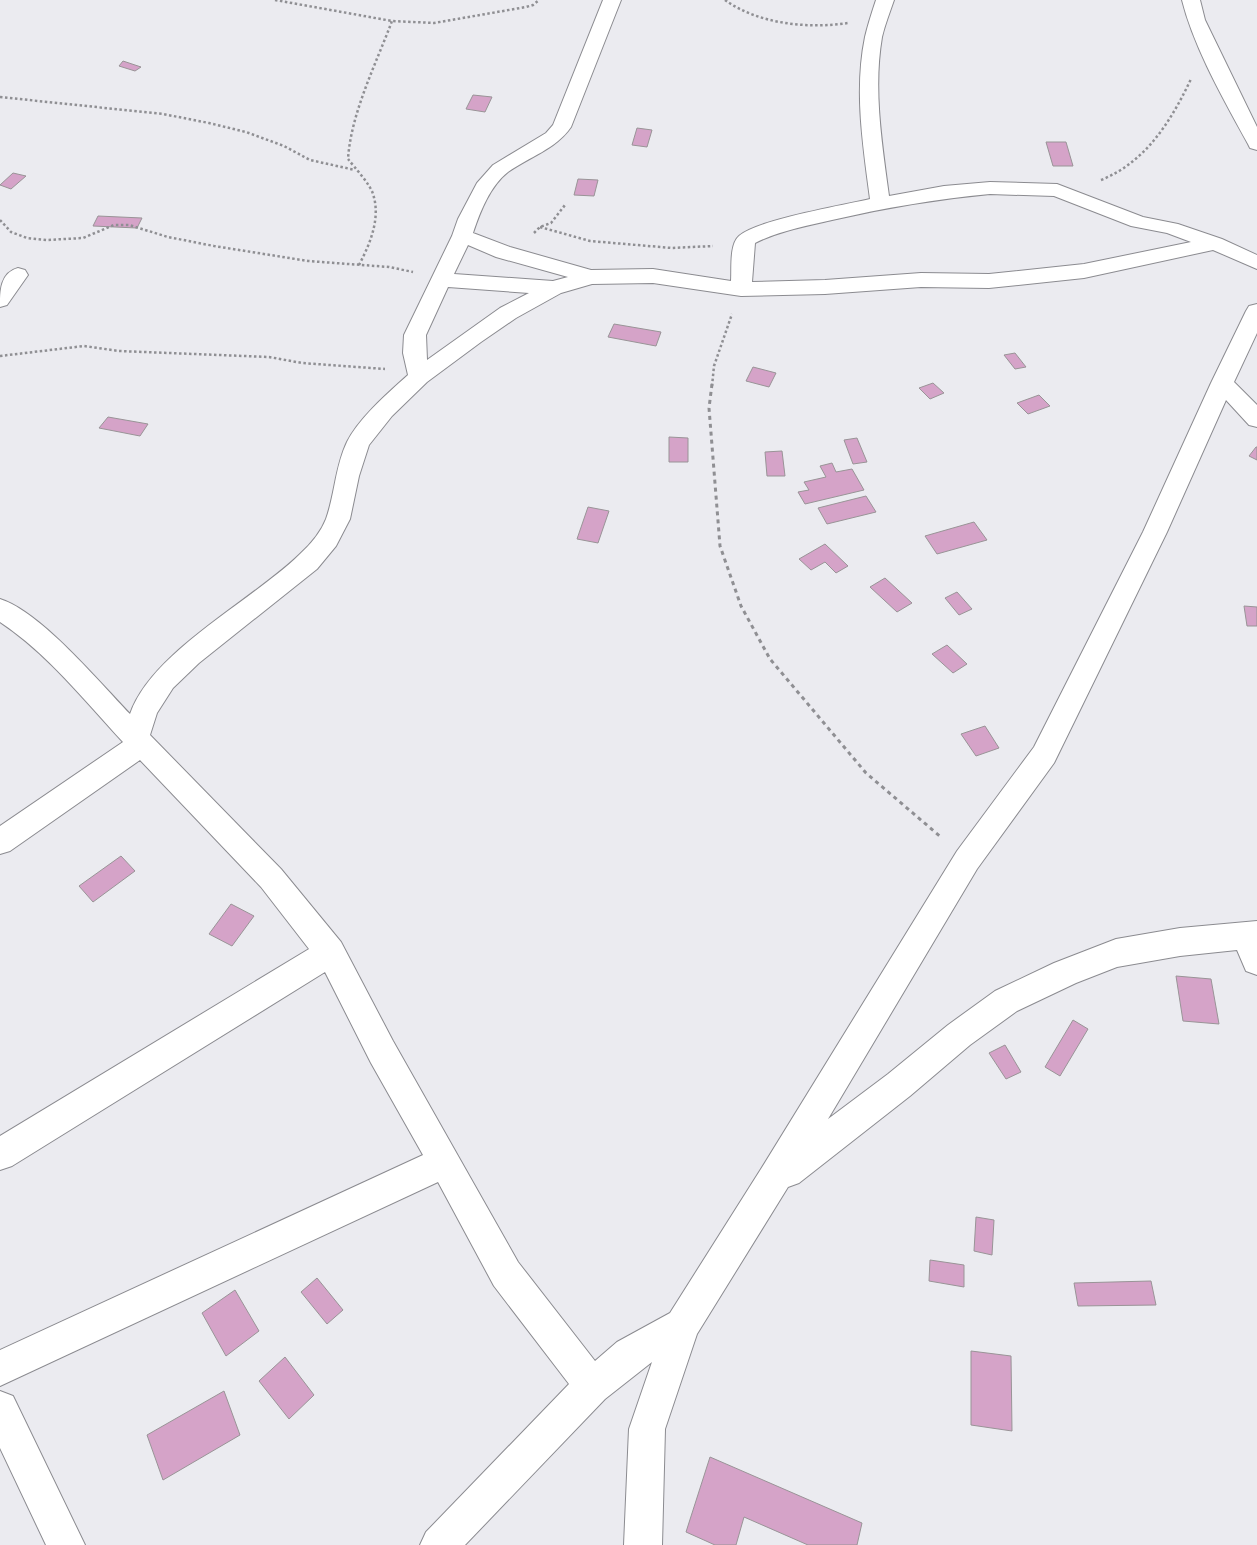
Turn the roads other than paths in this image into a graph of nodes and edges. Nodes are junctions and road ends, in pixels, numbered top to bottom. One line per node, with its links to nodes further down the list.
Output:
1 (612, 0): 6 (street)
2 (885, 0): 5 (street)
3 (1191, 0): 4 (street)
4 (1257, 144)
5 (880, 203): 7 (street); 13 (street)
6 (462, 236): 10 (street); 11 (street)
7 (1215, 244): 8 (street); 13 (street)
8 (1257, 263)
9 (18, 275): 14 (street)
10 (591, 277): 12 (street); 13 (street)
11 (440, 280): 12 (street); 16 (street)
12 (554, 288): 16 (street)
13 (741, 288)
14 (0, 300)
15 (1257, 311): 17 (street)
16 (419, 374): 20 (street)
17 (1222, 383): 18 (street); 26 (street)
18 (1257, 419)
19 (0, 609): 20 (street)
20 (139, 741): 21 (street); 23 (street)
21 (0, 842)
22 (1253, 943): 26 (street)
23 (330, 952): 24 (street); 25 (street)
24 (0, 1154)
25 (445, 1162): 28 (street); 29 (street)
26 (774, 1181): 27 (street)
27 (682, 1325): 29 (street); 33 (street)
28 (0, 1368)
29 (592, 1386): 32 (street)
30 (0, 1409): 31 (street)
31 (66, 1545)
32 (439, 1545)
33 (643, 1545)

